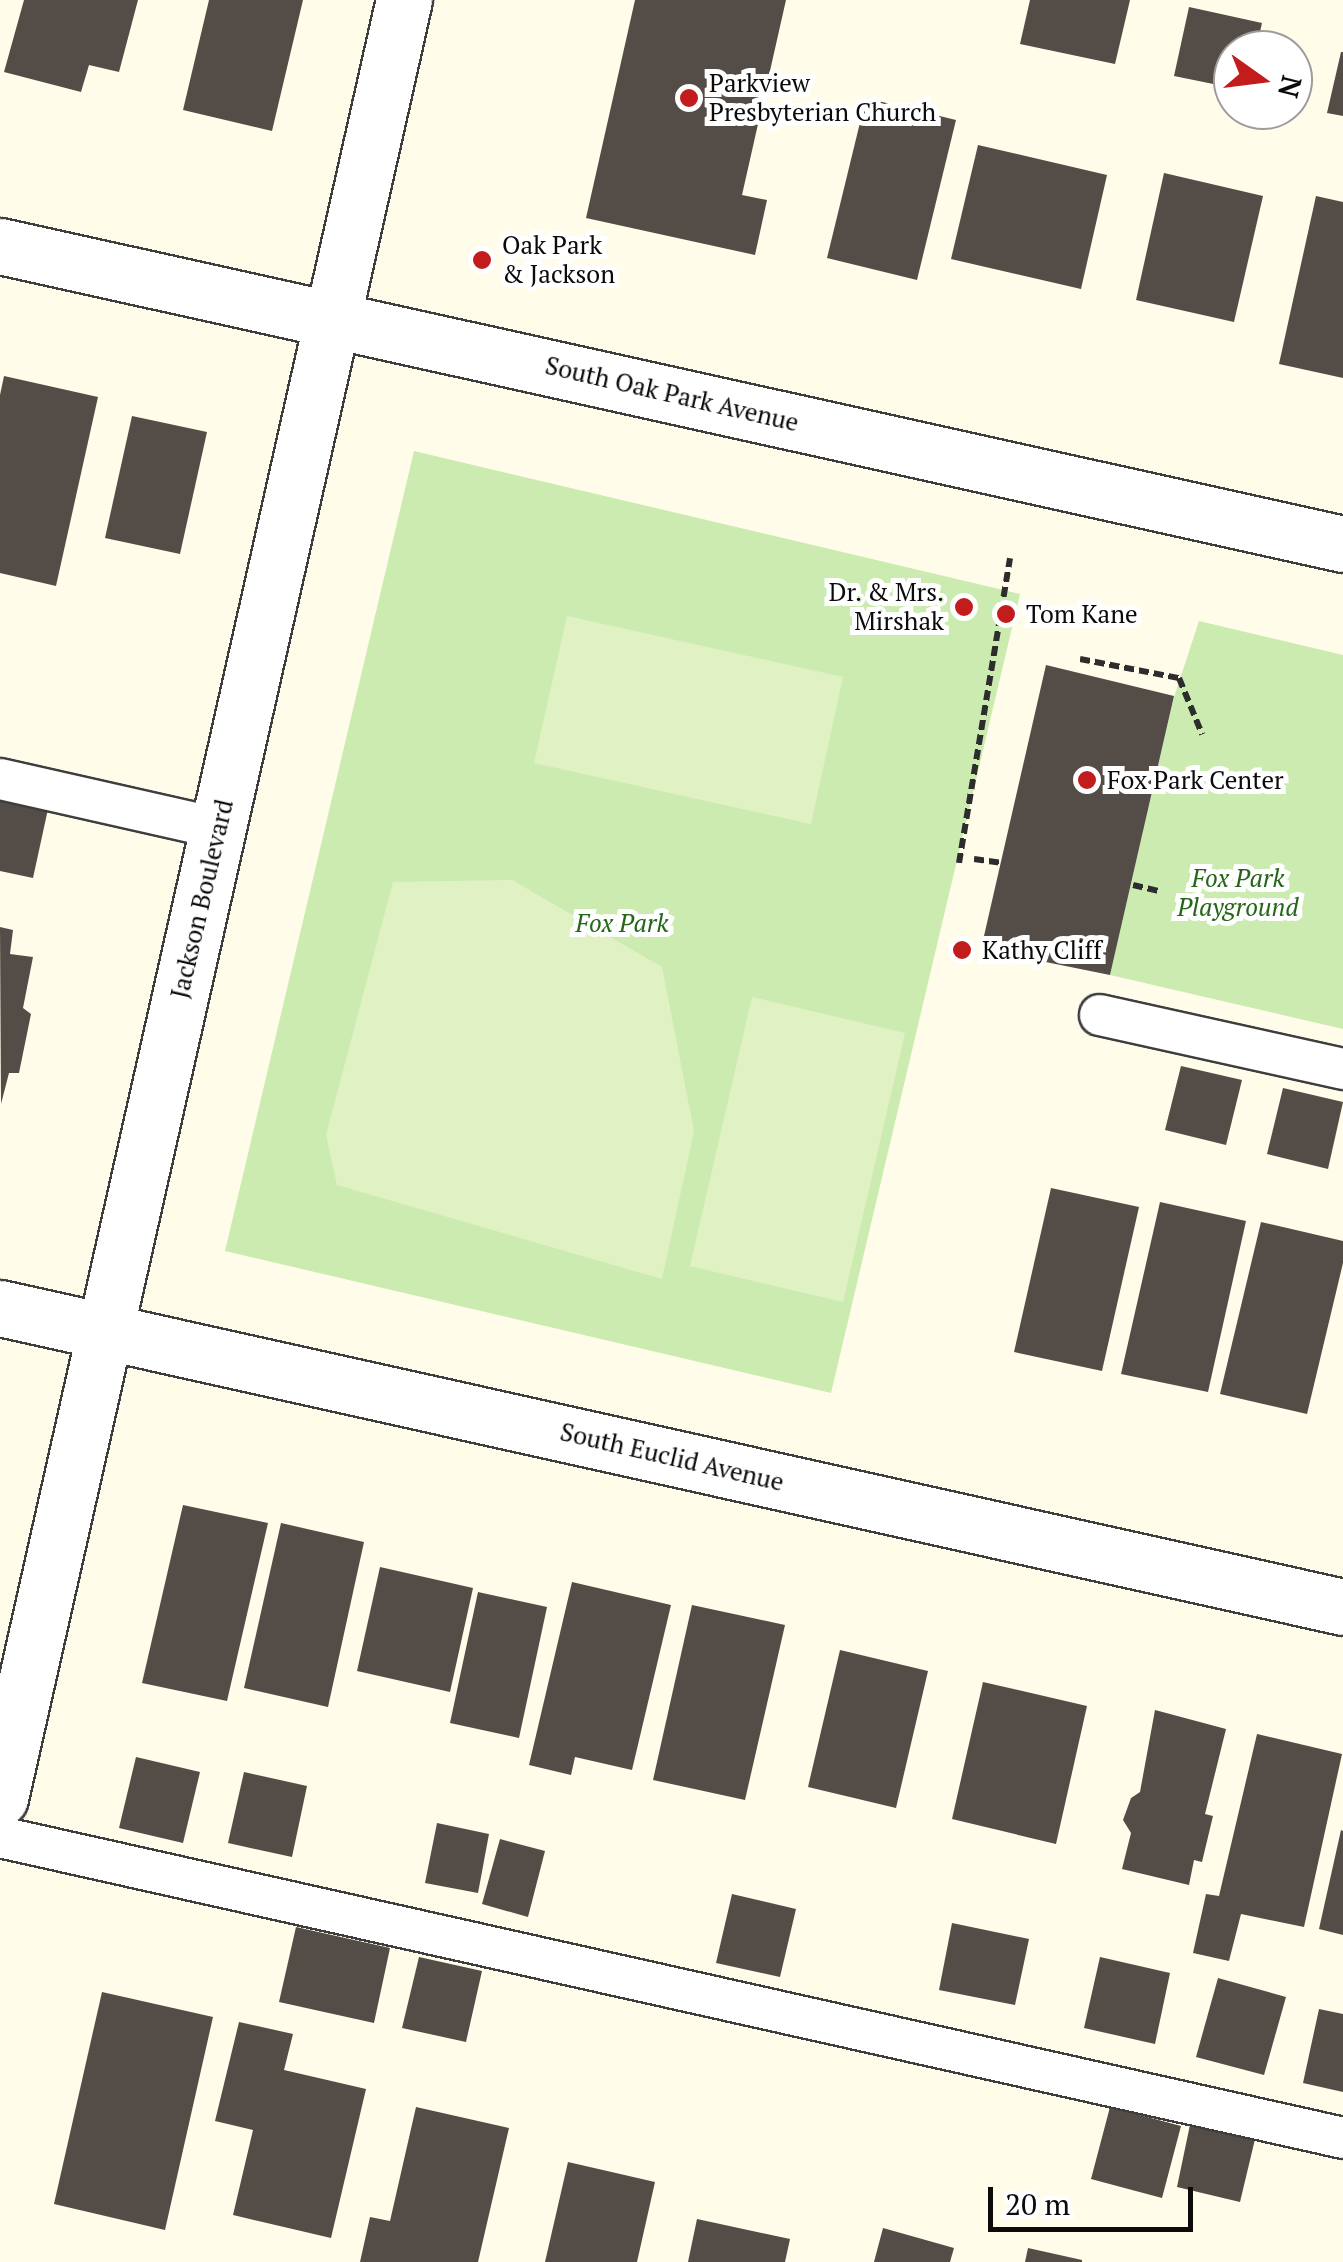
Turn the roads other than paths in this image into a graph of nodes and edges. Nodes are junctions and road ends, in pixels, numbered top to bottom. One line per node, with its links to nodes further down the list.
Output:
1 (404, 0): 3 (street, Jackson Boulevard)
2 (0, 246): 3 (street, South Oak Park Avenue)
3 (331, 319): 4 (street, South Oak Park Avenue); 6 (street, Jackson Boulevard)
4 (1343, 544)
5 (0, 780): 6 (lane)
6 (218, 828): 10 (street, Jackson Boulevard)
7 (1100, 1015): 8 (lane)
8 (1343, 1069)
9 (0, 1308): 10 (street, South Euclid Avenue)
10 (106, 1331): 11 (street, South Euclid Avenue); 12 (street, Jackson Boulevard)
11 (1343, 1607)
12 (0, 1798)
13 (0, 1837): 14 (lane)
14 (1343, 2138)

